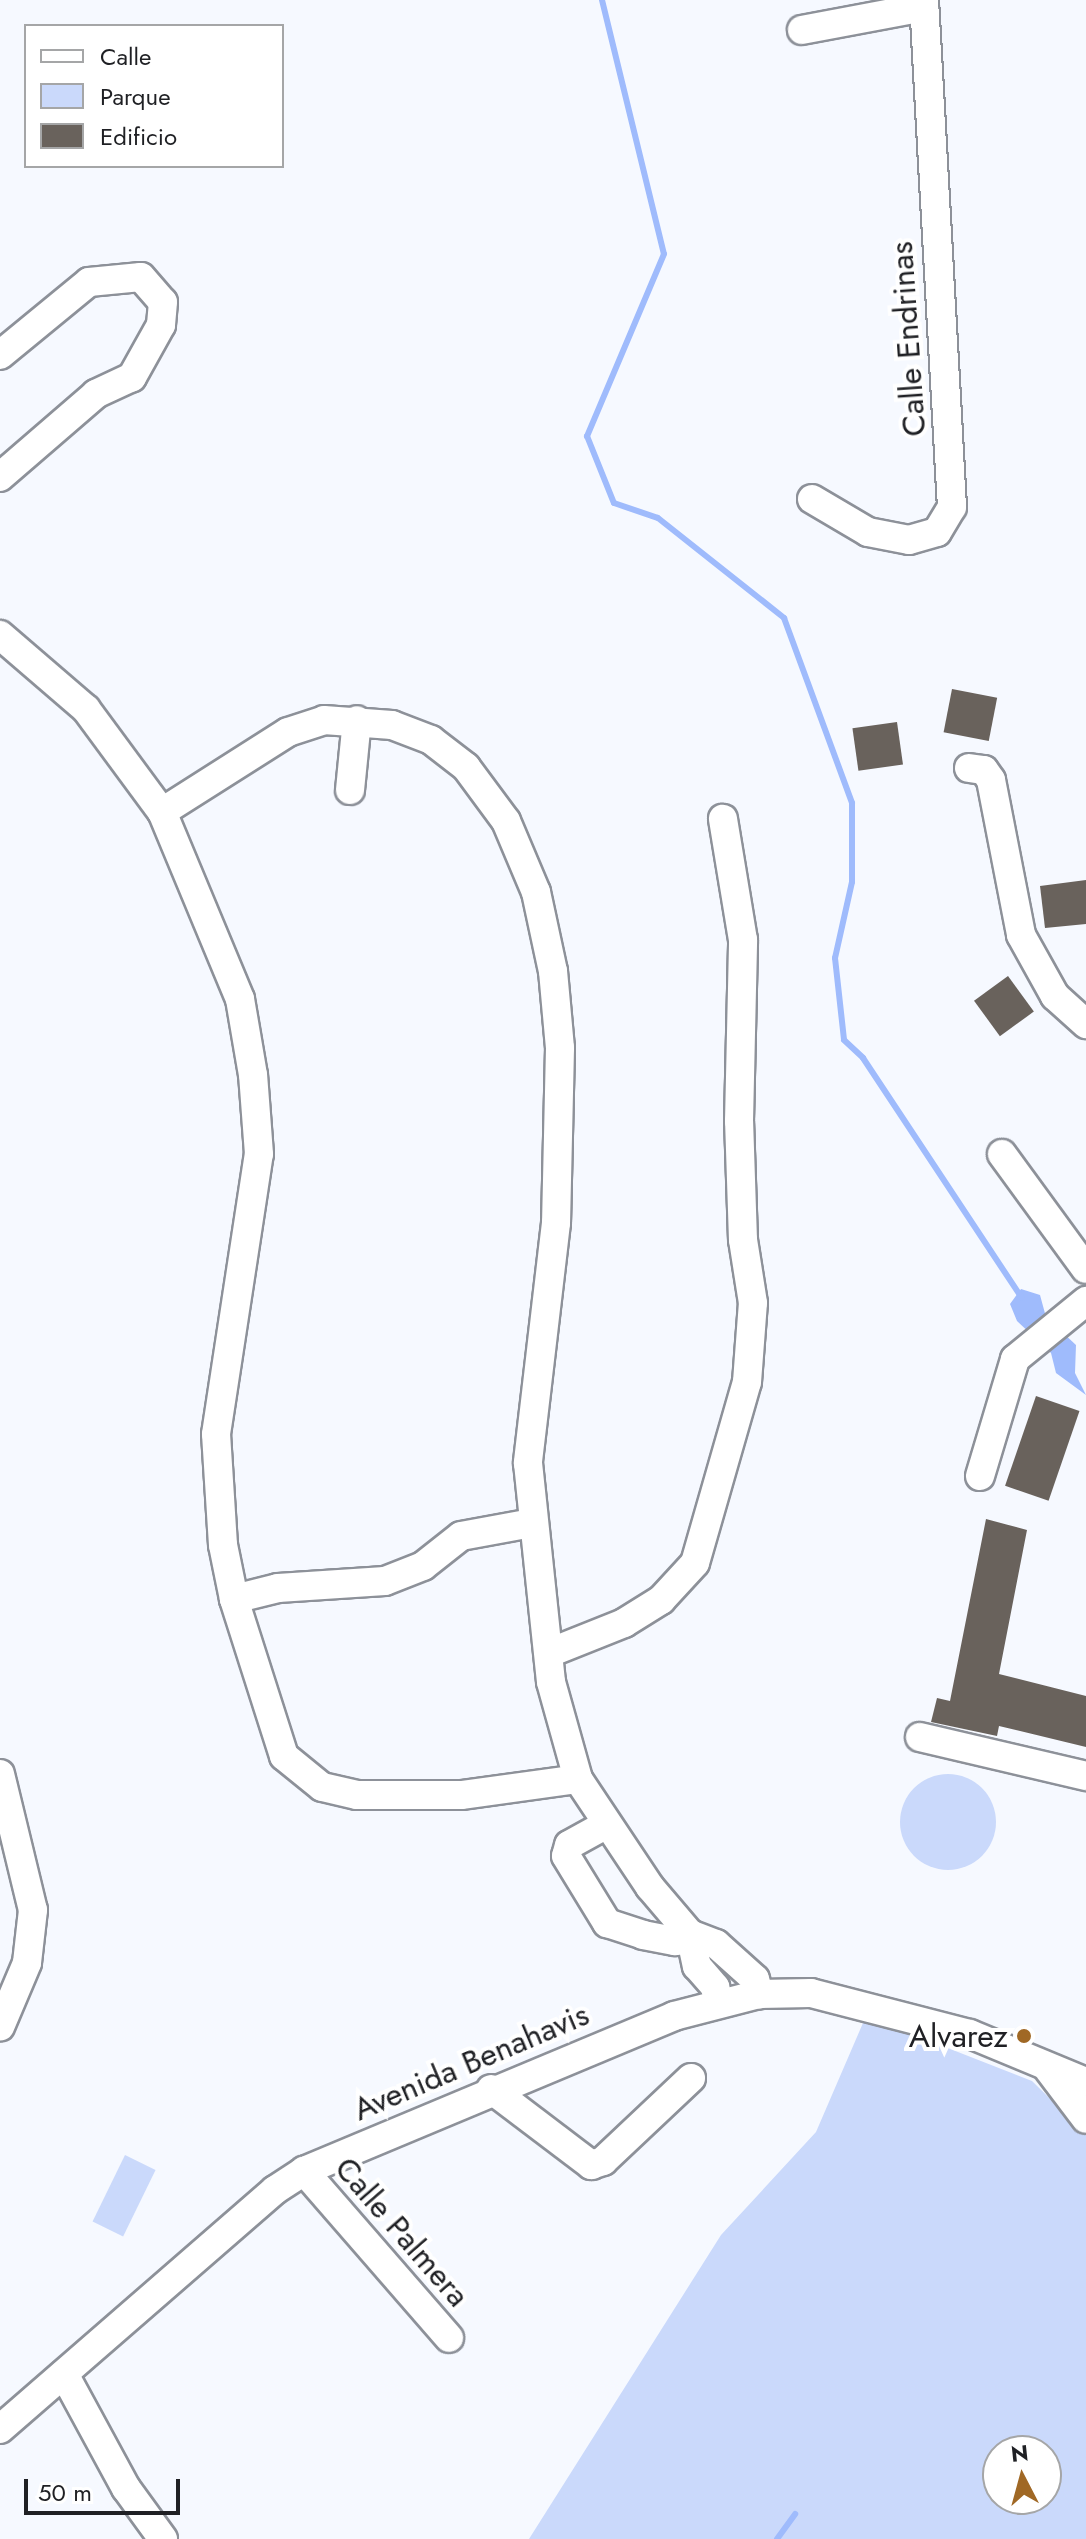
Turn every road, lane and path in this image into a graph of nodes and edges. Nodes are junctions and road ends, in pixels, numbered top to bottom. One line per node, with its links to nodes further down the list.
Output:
1 (924, 4): 2 (street); 5 (street, Calle Endrinas)
2 (802, 30)
3 (0, 355): 4 (street)
4 (0, 477)
5 (812, 499)
6 (0, 635): 10 (street)
7 (357, 720): 9 (street); 10 (street); 17 (street)
8 (969, 768): 12 (street)
9 (350, 790)
10 (162, 812): 18 (street)
11 (723, 819): 19 (street)
12 (1086, 1024)
13 (1002, 1154): 14 (street)
14 (1086, 1269)
15 (1086, 1301): 16 (street)
16 (980, 1476)
17 (532, 1523): 18 (street); 19 (street)
18 (234, 1599): 23 (street)
19 (549, 1653): 23 (street)
20 (920, 1737): 22 (street)
21 (0, 1774): 25 (street)
22 (1086, 1776)
23 (578, 1779): 24 (street)
24 (607, 1824): 26 (street); 26 (street)
25 (10, 1852): 29 (street)
26 (690, 1934): 27 (street); 28 (street)
27 (759, 1994): 28 (street, Avenida Benahavis); 30 (street, Avenida Benahavis)
28 (719, 2004): 33 (street, Avenida Benahavis)
29 (0, 2027)
30 (1049, 2070): 32 (street, Avenida Benahavis); 34 (street, Avenida Benahavis)
31 (691, 2078): 33 (street)
32 (1086, 2082)
33 (491, 2089): 35 (street, Avenida Benahavis)
34 (1086, 2119)
35 (304, 2171): 36 (street, Calle Palmera); 37 (street, Avenida Benahavis)
36 (449, 2338)
37 (64, 2374): 38 (street, Avenida Benahavis); 39 (street)
38 (0, 2429)
39 (163, 2539)

